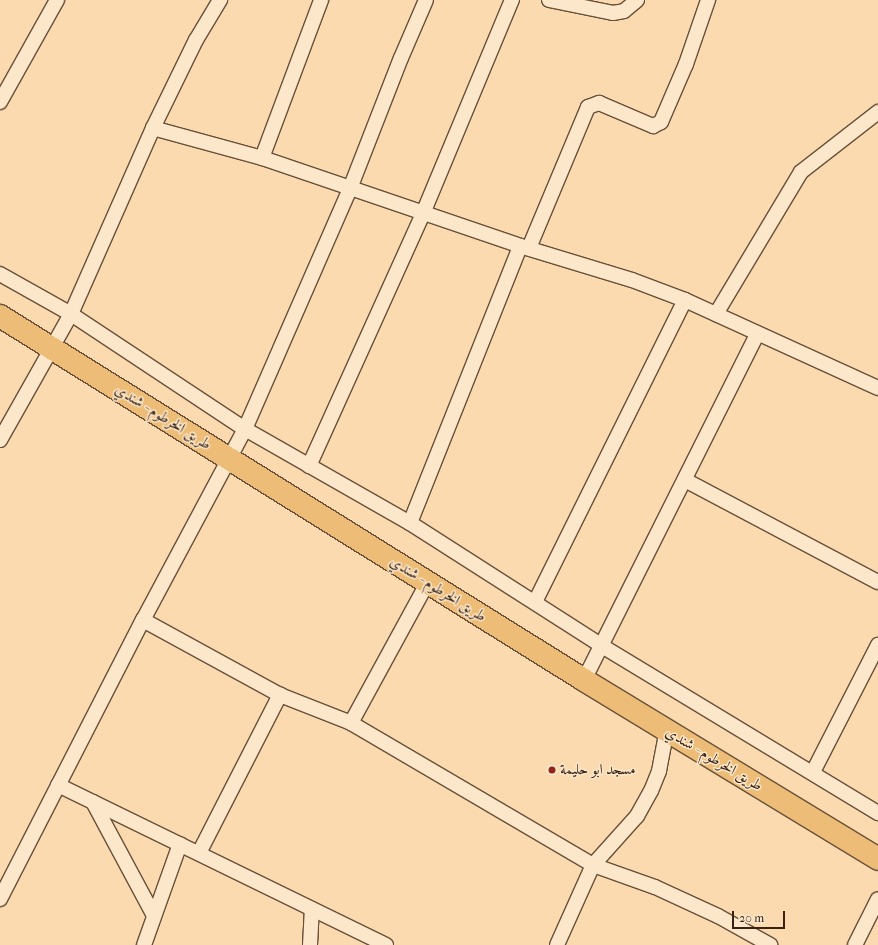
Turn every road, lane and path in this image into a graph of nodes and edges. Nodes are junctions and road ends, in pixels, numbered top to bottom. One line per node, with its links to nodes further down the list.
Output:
1 (57, 0): 9 (street)
2 (220, 0): 11 (street)
3 (322, 0): 12 (street)
4 (426, 0): 13 (street)
5 (512, 0): 14 (street)
6 (549, 0): 7 (street)
7 (637, 0)
8 (708, 0): 15 (street)
9 (0, 102)
10 (878, 112): 19 (street)
11 (153, 128): 12 (street); 18 (street)
12 (262, 158): 13 (street)
13 (351, 186): 14 (street); 24 (street)
14 (424, 211): 15 (street); 27 (street)
15 (525, 247): 17 (street); 29 (street)
16 (0, 274): 18 (street)
17 (686, 300): 19 (street); 32 (street)
18 (72, 314): 22 (street); 24 (street)
19 (716, 314): 21 (street)
20 (0, 316): 22 (highway, طريق الخرطوم - شندي)
21 (757, 334): 23 (street); 28 (street)
22 (53, 348): 25 (street); 26 (highway, طريق الخرطوم - شندي)
23 (878, 388)
24 (245, 429): 26 (street); 27 (street)
25 (0, 440)
26 (228, 458): 30 (highway, طريق الخرطوم - شندي); 33 (street)
27 (309, 466): 29 (street)
28 (685, 480): 31 (street); 35 (street)
29 (410, 523): 32 (street)
30 (428, 582): 37 (highway, طريق الخرطوم - شندي); 39 (street)
31 (878, 582)
32 (535, 602): 35 (street)
33 (143, 620): 38 (street); 42 (street)
34 (878, 645): 36 (street)
35 (602, 646): 37 (street); 41 (street)
36 (874, 661): 41 (street)
37 (584, 680): 40 (highway, طريق الخرطوم - شندي)
38 (280, 695): 39 (street); 46 (street)
39 (351, 723): 48 (street)
40 (667, 730): 47 (highway, طريق الخرطوم - شندي); 48 (street)
41 (813, 772): 44 (street)
42 (58, 785): 43 (street); 49 (street)
43 (93, 802): 45 (street); 52 (street)
44 (878, 813)
45 (180, 844): 46 (street); 52 (street)
46 (199, 853): 51 (street)
47 (878, 859)
48 (593, 865): 56 (street); 57 (street)
49 (0, 899)
50 (878, 899): 58 (street)
51 (312, 909): 54 (street); 55 (street)
52 (153, 914): 53 (street)
53 (144, 945)
54 (310, 945)
55 (386, 945)
56 (557, 945)
57 (770, 945)
58 (855, 945)

